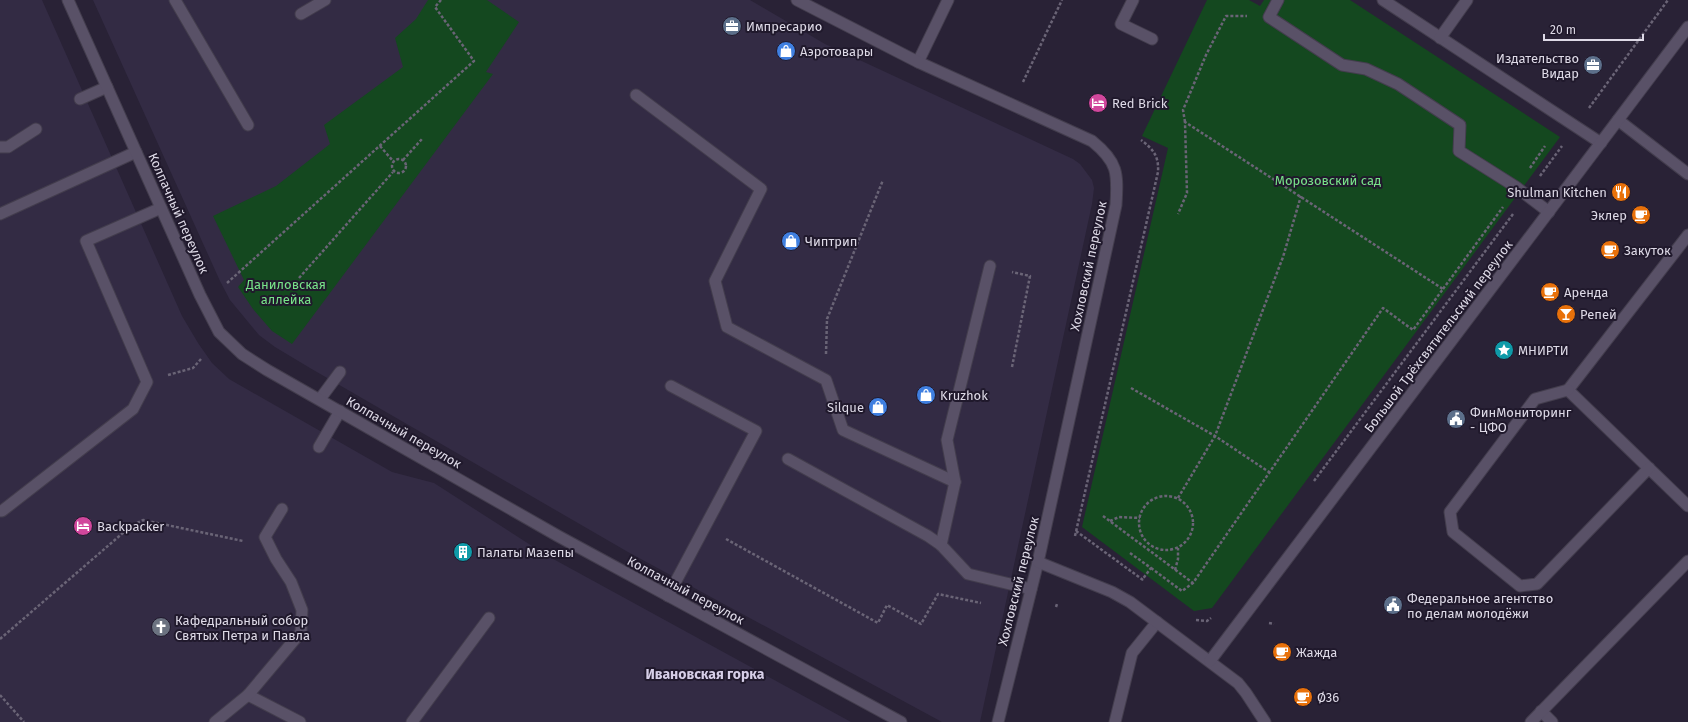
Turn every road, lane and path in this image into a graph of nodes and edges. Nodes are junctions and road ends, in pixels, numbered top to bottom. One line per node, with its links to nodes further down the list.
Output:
1 (68, 0): 20 (street, Колпачный переулок)
2 (175, 0): 25 (street)
3 (325, 0): 13 (street)
4 (440, 0): 31 (path)
5 (797, 0): 18 (street, Хохловский переулок)
6 (948, 0): 18 (street)
7 (1062, 0): 19 (path)
8 (1133, 0): 17 (street)
9 (1278, 0): 14 (street)
10 (1383, 0): 16 (street)
11 (1467, 0): 16 (street)
12 (1668, 0): 26 (path)
13 (301, 14)
14 (1269, 17): 24 (path); 39 (street)
15 (1688, 27): 23 (street, Большой Трёхсвятительский переулок)
16 (1440, 38): 26 (street)
17 (1152, 39)
18 (918, 62): 84 (street, Хохловский переулок)
19 (1023, 82)
20 (107, 87): 22 (street); 33 (street, Колпачный переулок)
21 (636, 95): 56 (street)
22 (80, 99)
23 (1618, 120): 30 (street, Большой Трёхсвятительский переулок); 37 (street)
24 (1185, 122): 40 (path); 45 (path)
25 (248, 125)
26 (1576, 126): 30 (street); 39 (path)
27 (36, 129): 32 (street)
28 (422, 139): 34 (path)
29 (1141, 140): 76 (path)
30 (1601, 143): 43 (street, Большой Трёхсвятительский переулок)
31 (380, 146): 35 (path); 50 (path)
32 (0, 147)
33 (136, 152): 41 (street, Колпачный переулок); 44 (street)
34 (403, 160): 35 (path); 36 (path)
35 (393, 161): 36 (path)
36 (393, 172): 49 (path)
37 (1688, 174)
38 (883, 180): 56 (path)
39 (1526, 195): 43 (street); 68 (path)
40 (1301, 196): 51 (path); 62 (path)
41 (161, 208): 60 (street, Колпачный переулок); 72 (street)
42 (1500, 212): 51 (path)
43 (1549, 212): 100 (street, Большой Трёхсвятительский переулок)
44 (0, 214)
45 (1178, 214)
46 (1688, 235): 59 (street)
47 (990, 266): 67 (street)
48 (1012, 272): 53 (path)
49 (299, 278)
50 (227, 283)
51 (1443, 289): 66 (path)
52 (201, 359): 54 (path)
53 (1012, 367)
54 (193, 368)
55 (340, 372): 60 (street)
56 (826, 380): 67 (street)
57 (671, 386): 91 (street)
58 (1131, 388): 62 (path)
59 (1568, 390): 65 (street); 65 (street)
60 (320, 399): 61 (street, Колпачный переулок)
61 (340, 411): 63 (street); 91 (street, Колпачный переулок)
62 (1215, 436): 66 (path); 69 (path)
63 (320, 447)
64 (788, 459): 80 (street)
65 (1649, 468): 70 (street)
66 (1269, 472): 88 (path)
67 (955, 482): 80 (street)
68 (1313, 482)
69 (1178, 498): 74 (path); 81 (path)
70 (1688, 506)
71 (282, 508): 78 (street)
72 (0, 511)
73 (1103, 516): 75 (path)
74 (1140, 518): 75 (path); 81 (path)
75 (1110, 521): 86 (path)
76 (1076, 531): 77 (path); 87 (path)
77 (1075, 536)
78 (265, 537): 99 (path); 102 (street)
79 (726, 539): 92 (path)
80 (941, 545): 90 (street)
81 (1178, 548): 86 (path)
82 (1130, 552): 85 (path)
83 (1688, 561): 103 (street)
84 (1038, 562): 90 (street, Хохловский переулок); 96 (street)
85 (1151, 568): 87 (path); 88 (path)
86 (1175, 570): 88 (path)
87 (1142, 580): 89 (path)
88 (1193, 583)
89 (1148, 584)
90 (1031, 589): 109 (street, Хохловский переулок)
91 (668, 596): 108 (street, Колпачный переулок)
92 (979, 603)
93 (1213, 616): 95 (path)
94 (490, 618): 107 (street)
95 (1193, 619)
96 (1157, 622): 100 (street); 110 (street)
97 (1269, 623): 98 (path)
98 (1274, 624)
99 (0, 639)
100 (1210, 661): 111 (street)
101 (0, 695): 104 (path)
102 (248, 695): 105 (street); 106 (street)
103 (1541, 711): 112 (street); 113 (street)
104 (24, 722)
105 (215, 722)
106 (300, 722)
107 (412, 722)
108 (901, 722)
109 (998, 722)
110 (1115, 722)
111 (1265, 722)
112 (1531, 722)
113 (1552, 722)

